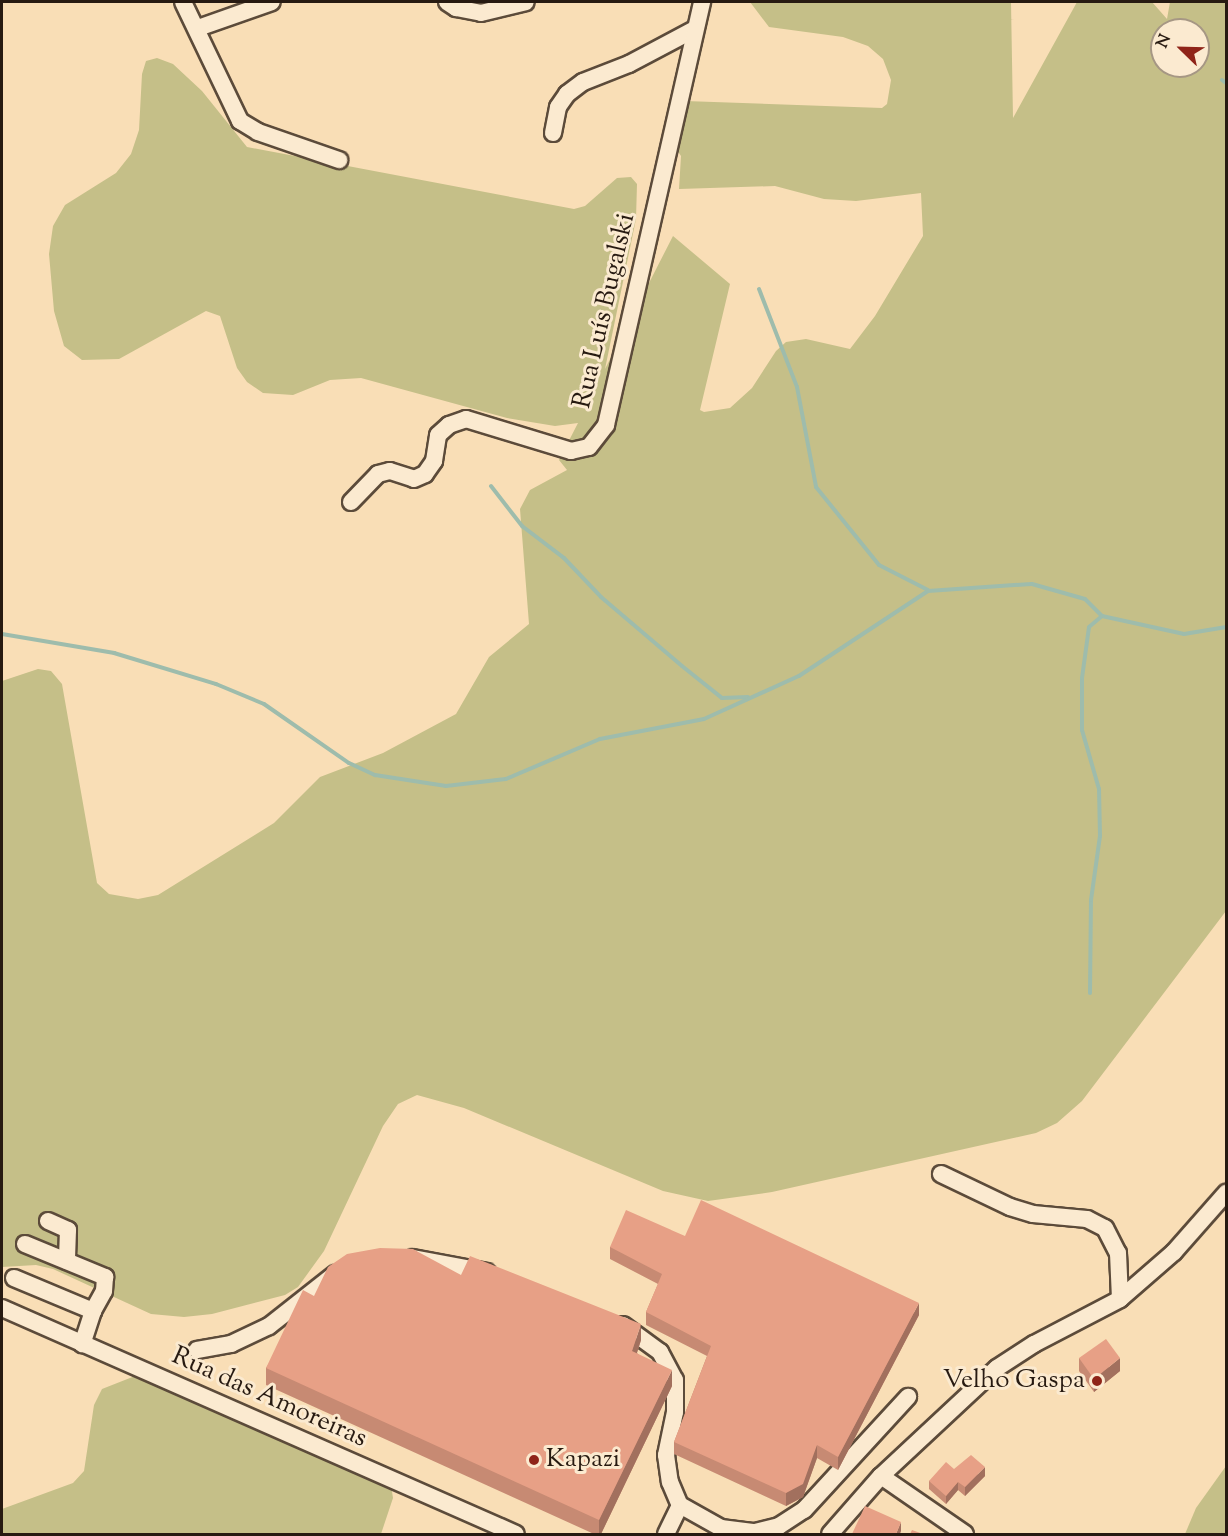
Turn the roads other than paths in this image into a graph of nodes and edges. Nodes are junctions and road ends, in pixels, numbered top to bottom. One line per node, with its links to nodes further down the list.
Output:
1 (183, 2): 6 (street)
2 (272, 2): 6 (street)
3 (447, 2): 4 (street)
4 (526, 2)
5 (702, 2): 7 (street, Rua Luís Bugalski)
6 (198, 28): 9 (street)
7 (695, 29): 8 (street); 10 (street, Rua Luís Bugalski)
8 (553, 133)
9 (339, 160)
10 (351, 502)
11 (941, 1174): 20 (street)
12 (1227, 1192): 20 (street)
13 (48, 1221): 16 (street)
14 (25, 1244): 16 (street)
15 (393, 1259): 18 (street)
16 (68, 1261): 22 (street)
17 (347, 1268): 25 (street)
18 (505, 1277)
19 (14, 1278): 22 (street)
20 (1120, 1299): 27 (street)
21 (2, 1308): 24 (street, Rua das Amoreiras)
22 (93, 1311): 24 (street)
23 (610, 1319): 28 (street)
24 (82, 1344): 29 (street, Rua das Amoreiras)
25 (197, 1350)
26 (908, 1397): 28 (street)
27 (880, 1476): 31 (street); 32 (street)
28 (680, 1505): 30 (street)
29 (516, 1534)
30 (666, 1534)
31 (830, 1534)
32 (965, 1534)

